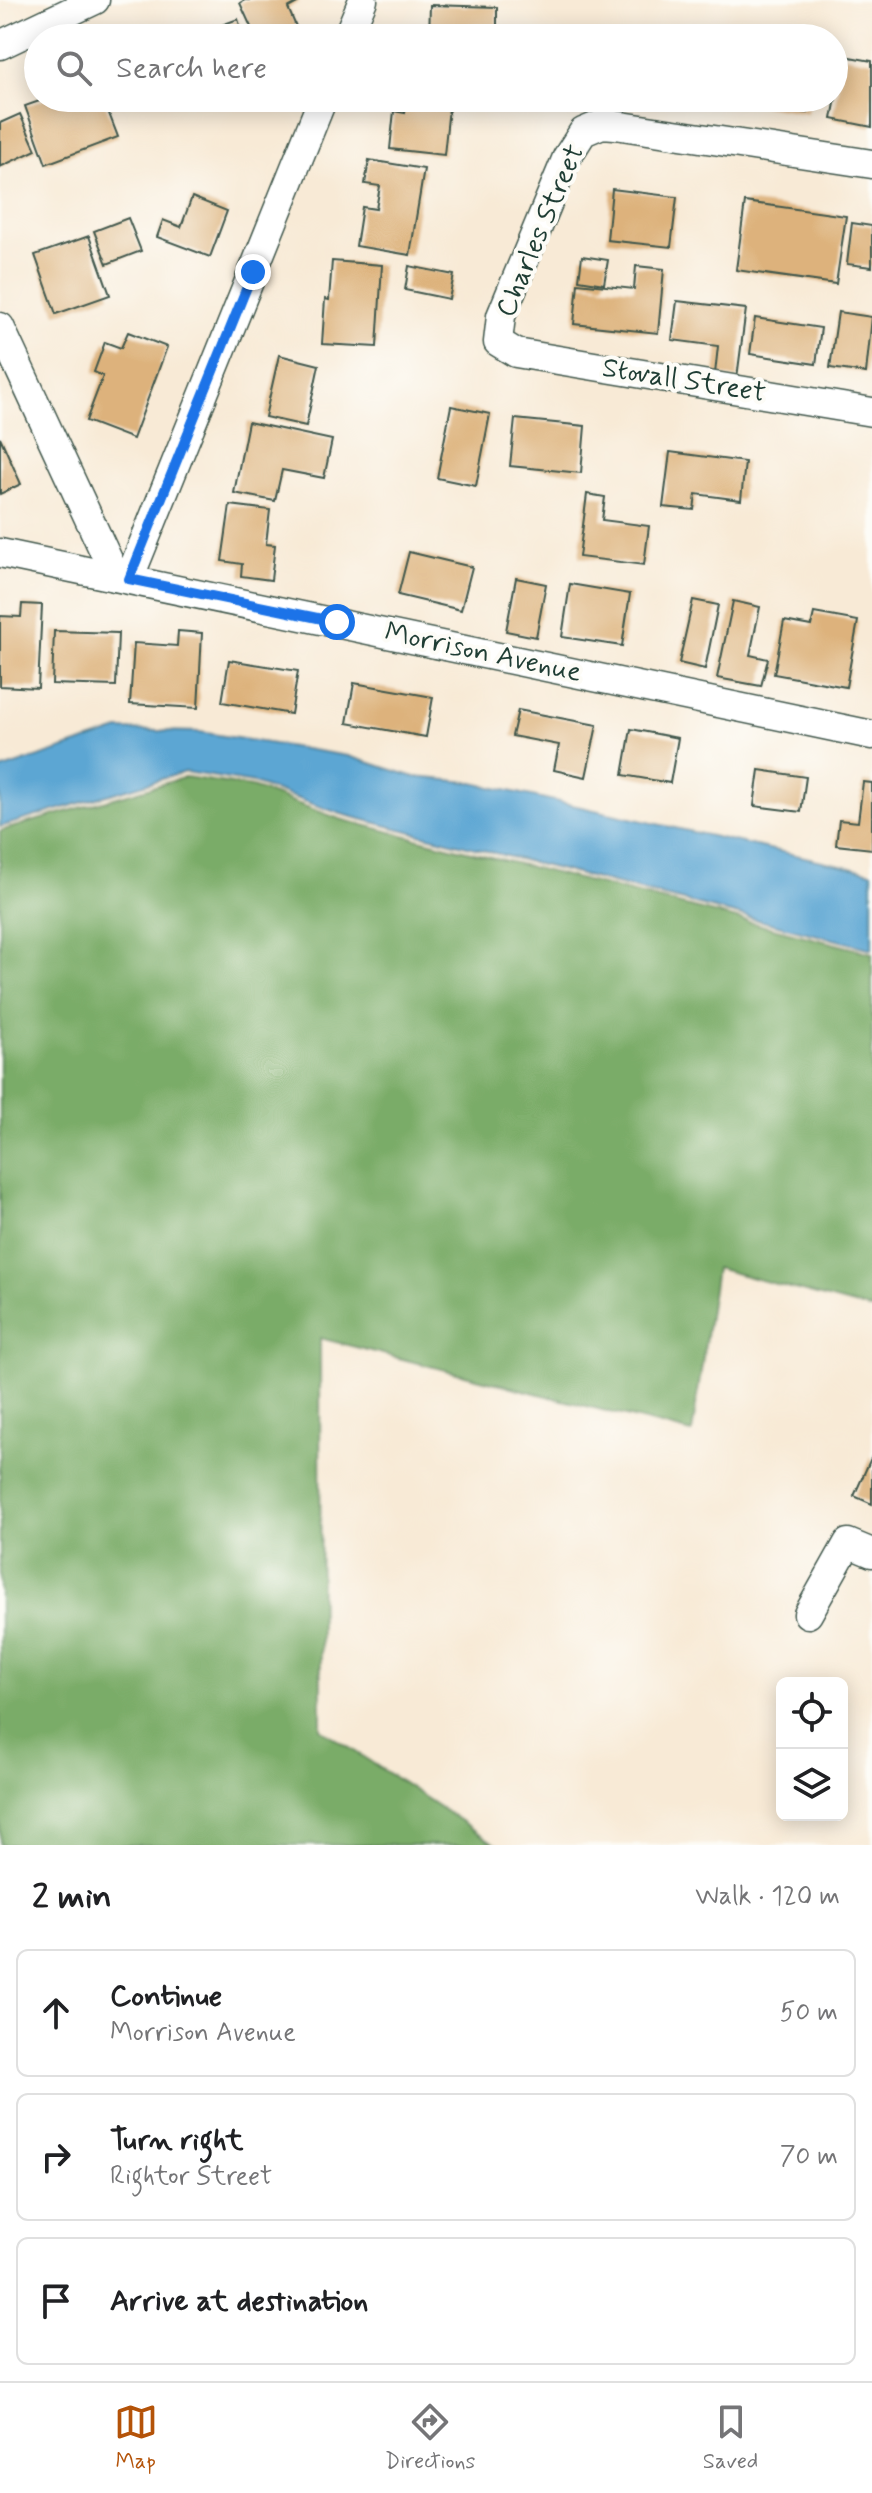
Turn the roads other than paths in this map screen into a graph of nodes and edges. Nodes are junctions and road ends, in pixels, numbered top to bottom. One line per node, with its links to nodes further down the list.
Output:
1 (95, 0): 3 (street)
2 (363, 0): 4 (street)
3 (44, 24)
4 (353, 24)
5 (24, 34): 6 (street)
6 (0, 45)
7 (317, 112): 13 (street)
8 (872, 164): 10 (street, Charles Street)
9 (0, 327): 13 (street)
10 (498, 342): 11 (street, Stovall Street)
11 (872, 412)
12 (0, 553): 13 (street, Morrison Avenue)
13 (122, 578): 14 (street, Morrison Avenue)
14 (872, 735)
15 (860, 1548): 16 (street)
16 (808, 1614)

